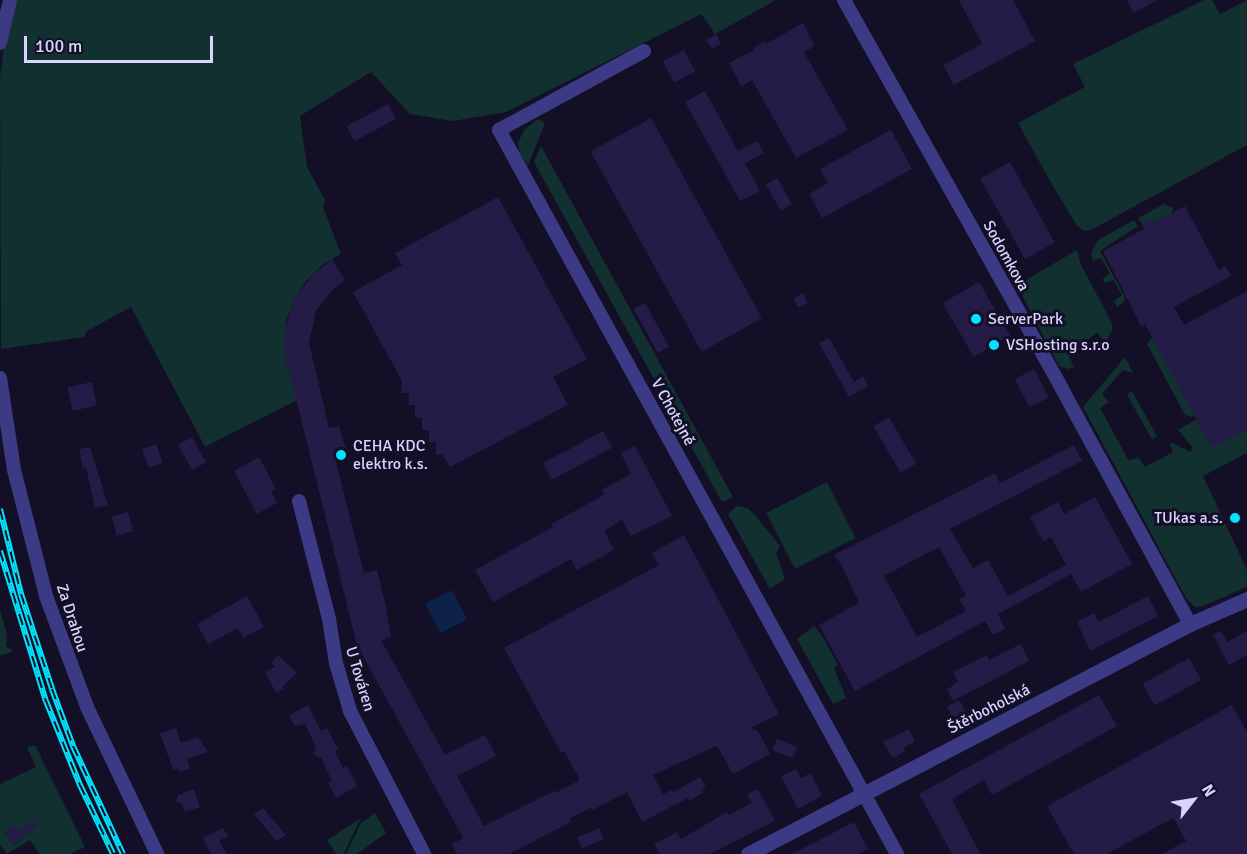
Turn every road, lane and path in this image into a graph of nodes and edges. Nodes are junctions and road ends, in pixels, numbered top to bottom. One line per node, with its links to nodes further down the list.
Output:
1 (10, 0): 3 (street)
2 (844, 0): 8 (street, Sodomkova)
3 (0, 43)
4 (644, 51): 9 (street, V Chotejně)
5 (0, 378): 10 (street, Za Drahou)
6 (299, 501): 11 (street, U Továren)
7 (1247, 599): 8 (street, Štěrboholská)
8 (1190, 624): 9 (street, Štěrboholská)
9 (864, 794): 12 (street, Štěrboholská); 13 (street, V Chotejně)
10 (157, 854)
11 (424, 854)
12 (748, 854)
13 (897, 854)

